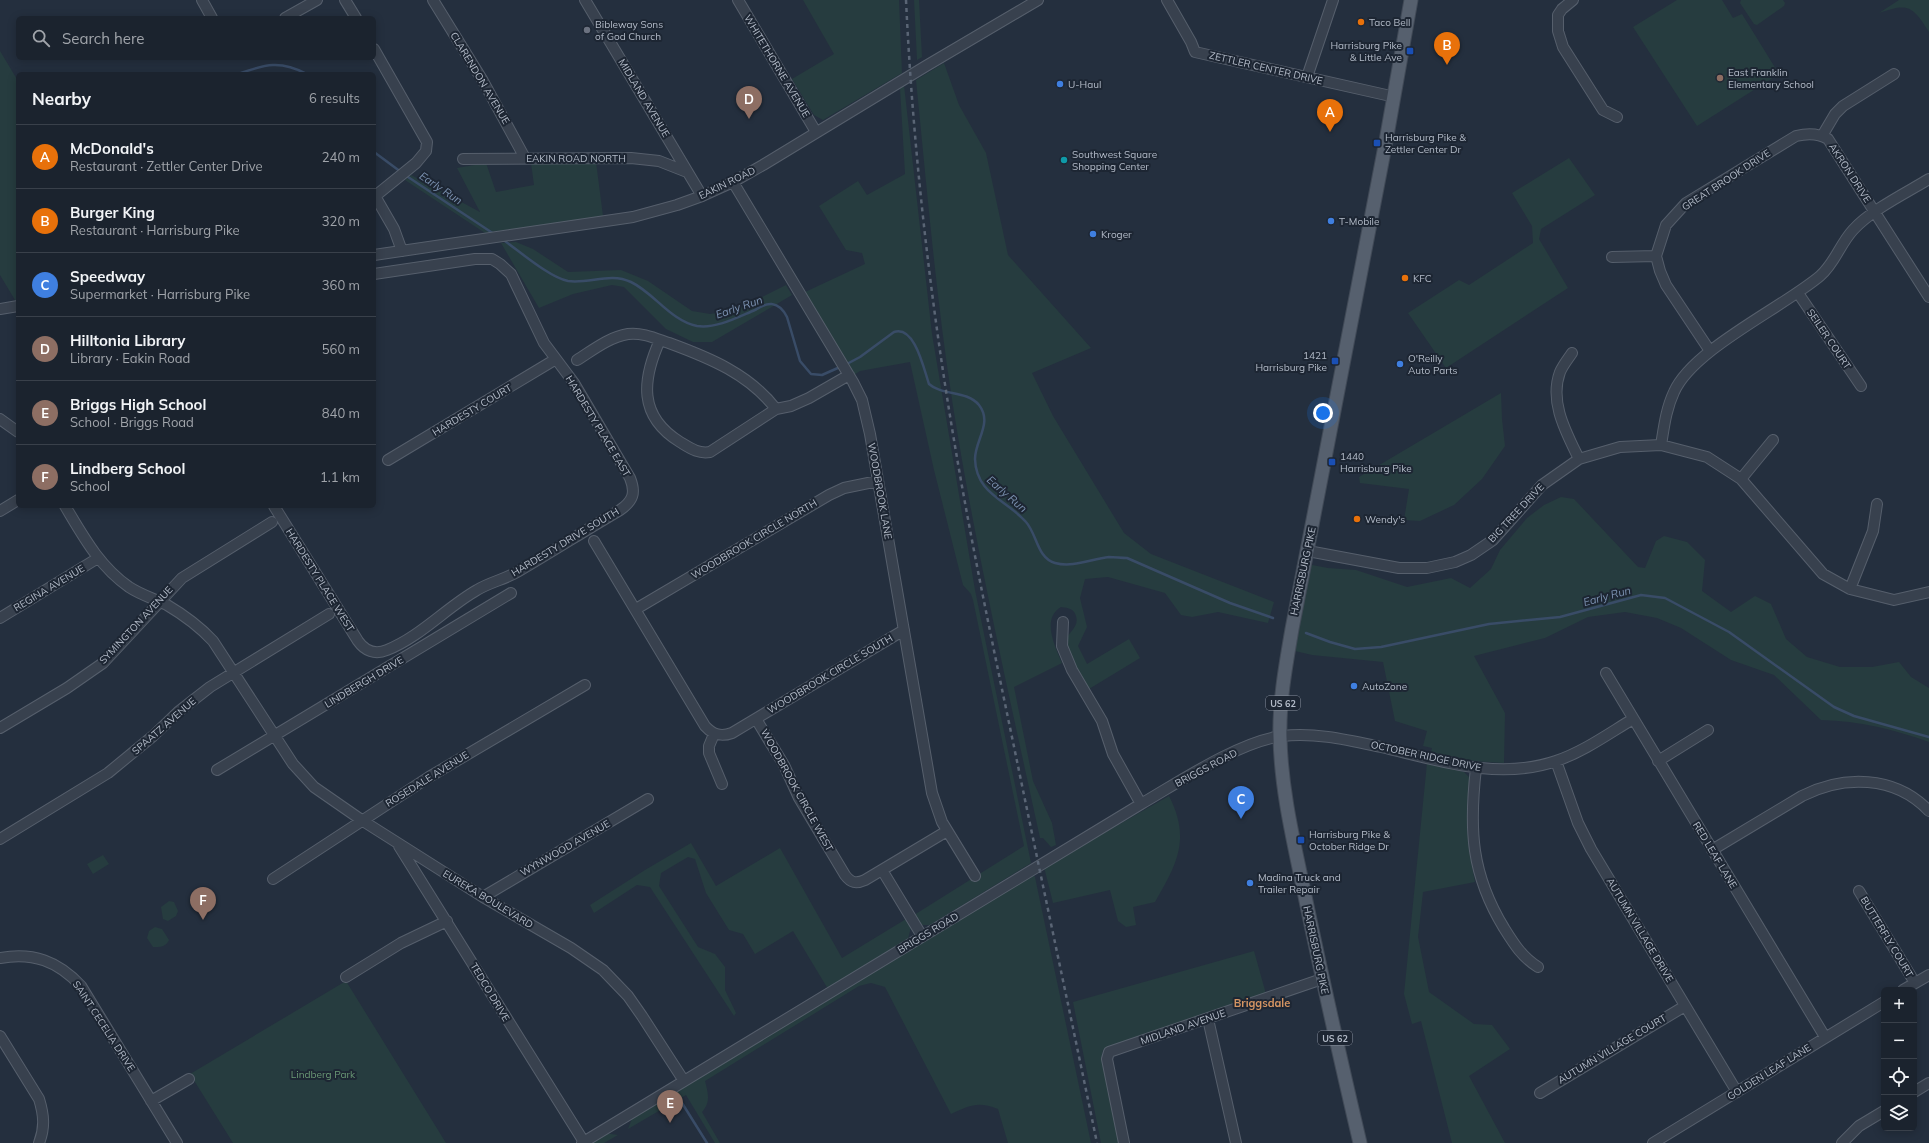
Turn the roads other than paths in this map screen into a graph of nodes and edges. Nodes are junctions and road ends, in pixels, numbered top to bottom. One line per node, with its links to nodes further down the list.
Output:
1 (202, 0): 12 (street)
2 (317, 0): 13 (street)
3 (345, 0): 14 (street)
4 (433, 0): 22 (street, CLARENDON AVENUE)
5 (585, 0): 24 (street, MIDLAND AVENUE)
6 (738, 0): 20 (street, WHITETHORNE AVENUE)
7 (1038, 0): 20 (street, EAKIN ROAD)
8 (1166, 0): 17 (street, ZETTLER CENTER DRIVE)
9 (1332, 0): 17 (street)
10 (1411, 0): 18 (main road, HARRISBURG PIKE / US 62)
11 (1573, 0): 19 (street)
12 (211, 16)
13 (289, 16)
14 (355, 16)
15 (376, 53): 27 (street)
16 (1894, 74): 21 (street)
17 (1307, 77): 18 (street, ZETTLER CENTER DRIVE)
18 (1395, 97): 64 (main road, HARRISBURG PIKE / US 62)
19 (1617, 117)
20 (816, 132): 26 (street, EAKIN ROAD)
21 (1822, 136): 30 (street, AKRON DRIVE); 33 (street, GREAT BROOK DRIVE)
22 (525, 158): 23 (street, EAKIN ROAD NORTH); 24 (street, EAKIN ROAD NORTH)
23 (463, 159)
24 (687, 172): 28 (street, MIDLAND AVENUE)
25 (1929, 179): 30 (street)
26 (733, 182): 28 (street, EAKIN ROAD); 45 (street, WOODBROOK LANE)
27 (376, 194)
28 (702, 196): 31 (street, EAKIN ROAD)
29 (376, 199): 31 (street)
30 (1876, 212): 36 (street); 37 (street, AKRON DRIVE)
31 (402, 251): 32 (street, EAKIN ROAD)
32 (376, 255)
33 (1656, 256): 34 (street); 41 (street)
34 (1612, 257)
35 (376, 274): 43 (street, HARDESTY PLACE EAST)
36 (1798, 293): 41 (street); 46 (street, SEILER COURT)
37 (1929, 297)
38 (16, 306): 39 (street)
39 (0, 309)
40 (660, 340): 44 (street); 47 (street); 47 (street)
41 (1710, 351): 51 (street)
42 (1572, 353): 52 (street)
43 (556, 359): 53 (street, HARDESTY COURT); 56 (street, HARDESTY PLACE EAST)
44 (577, 360)
45 (844, 369): 47 (street); 55 (street, WOODBROOK LANE)
46 (1861, 386)
47 (776, 410)
48 (0, 419): 49 (street)
49 (16, 430)
50 (1773, 440): 54 (street)
51 (1661, 445): 52 (street, BIG TREE DRIVE); 54 (street, BIG TREE DRIVE)
52 (1578, 459): 64 (street, BIG TREE DRIVE)
53 (388, 460)
54 (1741, 478): 66 (street, BIG TREE DRIVE)
55 (878, 481): 70 (street, WOODBROOK CIRCLE NORTH); 74 (street, WOODBROOK LANE)
56 (633, 496): 75 (street, HARDESTY DRIVE SOUTH)
57 (16, 501): 61 (street)
58 (1877, 504): 66 (street)
59 (66, 508): 65 (street, EUREKA BOULEVARD)
60 (275, 508): 75 (street, HARDESTY PLACE WEST)
61 (0, 511)
62 (272, 522): 69 (street, SYMINGTON AVENUE)
63 (594, 541): 70 (street)
64 (1308, 551): 85 (main road, HARRISBURG PIKE / US 62)
65 (98, 558): 69 (street, EUREKA BOULEVARD); 72 (street, REGINA AVENUE)
66 (1850, 589): 67 (street, BIG TREE DRIVE)
67 (1929, 592)
68 (511, 593): 84 (street, LINDBERGH DRIVE)
69 (158, 602): 76 (street, EUREKA BOULEVARD); 81 (street, SYMINGTON AVENUE)
70 (636, 610): 83 (street)
71 (329, 614): 76 (street, SPAATZ AVENUE)
72 (0, 618)
73 (1064, 622): 92 (street)
74 (904, 630): 79 (street, WOODBROOK CIRCLE SOUTH); 95 (street, WOODBROOK LANE)
75 (369, 652)
76 (234, 672): 84 (street, EUREKA BOULEVARD); 96 (street, SPAATZ AVENUE)
77 (1606, 673): 80 (street, RED LEAF LANE)
78 (585, 684): 94 (street, ROSEDALE AVENUE)
79 (756, 719): 83 (street, WOODBROOK CIRCLE WEST); 99 (street, WOODBROOK CIRCLE WEST)
80 (1633, 719): 86 (street, OCTOBER RIDGE DRIVE); 87 (street, RED LEAF LANE)
81 (0, 728)
82 (1708, 730): 87 (street)
83 (714, 734): 90 (street)
84 (274, 735): 89 (street, LINDBERGH DRIVE); 94 (street, EUREKA BOULEVARD)
85 (1280, 736): 88 (street, OCTOBER RIDGE DRIVE); 92 (street, BRIGGS ROAD); 110 (main road, HARRISBURG PIKE / US 62)
86 (1556, 761): 88 (street, OCTOBER RIDGE DRIVE); 114 (street, AUTUMN VILLAGE DRIVE)
87 (1658, 761): 98 (street, RED LEAF LANE)
88 (1476, 768): 107 (street)
89 (217, 770)
90 (722, 784)
91 (648, 799): 103 (street, WYNWOOD AVENUE)
92 (1141, 804): 105 (street, BRIGGS ROAD)
93 (1929, 811): 98 (street)
94 (363, 821): 97 (street, EUREKA BOULEVARD); 101 (street, ROSEDALE AVENUE)
95 (947, 831): 99 (street); 100 (street, WOODBROOK LANE)
96 (0, 839)
97 (396, 842): 103 (street, EUREKA BOULEVARD); 104 (street, TEDCO DRIVE)
98 (1712, 850): 117 (street, RED LEAF LANE)
99 (882, 870): 105 (street)
100 (976, 876)
101 (273, 878)
102 (1859, 892): 111 (street, BUTTERFLY COURT)
103 (483, 896): 119 (street, EUREKA BOULEVARD)
104 (447, 921): 109 (street); 126 (street, TEDCO DRIVE)
105 (922, 936): 119 (street, BRIGGS ROAD)
106 (0, 958): 124 (street, SAINT CECELIA DRIVE)
107 (1538, 967)
108 (1929, 975): 111 (street)
109 (346, 977)
110 (1322, 979): 115 (street, MIDLAND AVENUE); 131 (main road, HARRISBURG PIKE / US 62)
111 (1915, 983): 112 (street)
112 (1908, 987)
113 (1881, 1004): 117 (street, GOLDEN LEAF LANE)
114 (1685, 1006): 122 (street, AUTUMN VILLAGE DRIVE); 123 (street, AUTUMN VILLAGE COURT)
115 (1208, 1019): 129 (street, MIDLAND AVENUE); 130 (street)
116 (0, 1036): 127 (street)
117 (1825, 1037): 122 (street, GOLDEN LEAF LANE)
118 (188, 1079): 124 (street)
119 (684, 1081): 126 (street, BRIGGS ROAD)
120 (1929, 1083): 121 (street)
121 (1917, 1090)
122 (1738, 1092): 132 (street, GOLDEN LEAF LANE)
123 (1540, 1093)
124 (151, 1101): 128 (street, SAINT CECELIA DRIVE)
125 (1881, 1113): 133 (street)
126 (583, 1142)
127 (40, 1143)
128 (177, 1143)
129 (1124, 1143)
130 (1236, 1143)
131 (1360, 1143)
132 (1653, 1143)
133 (1842, 1143)

